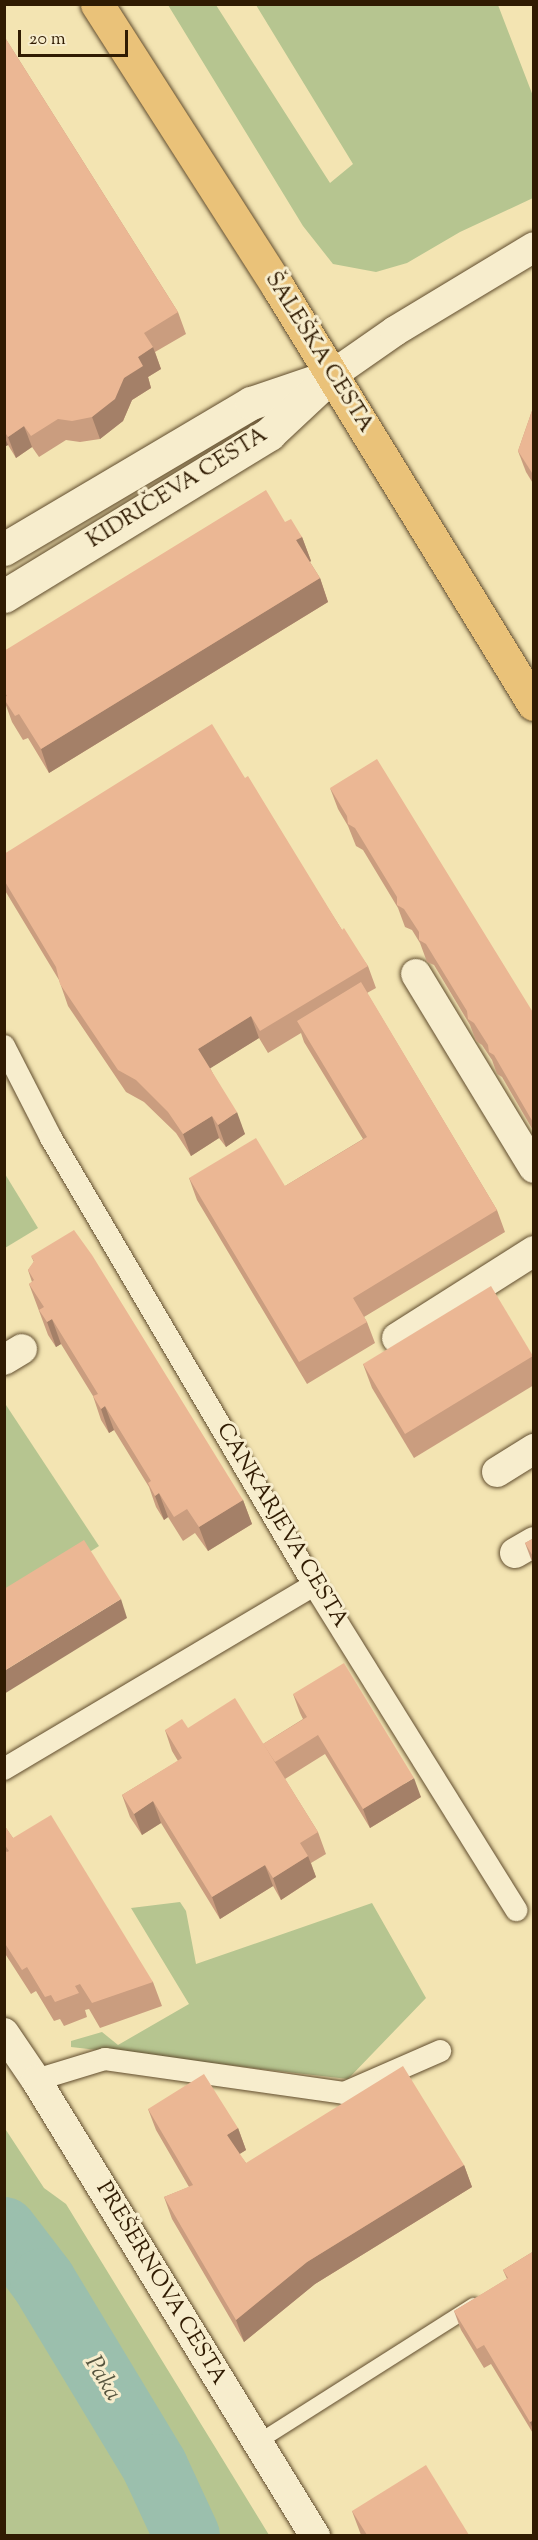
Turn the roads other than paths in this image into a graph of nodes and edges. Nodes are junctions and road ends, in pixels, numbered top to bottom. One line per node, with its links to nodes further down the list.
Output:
1 (97, 4): 3 (main road, ŠALEŠKA CESTA)
2 (534, 247): 3 (street)
3 (332, 375): 4 (main road, KIDRIČEVA CESTA); 5 (main road, KIDRIČEVA CESTA); 6 (main road, ŠALEŠKA CESTA)
4 (4, 549)
5 (4, 596)
6 (534, 704)
7 (416, 974): 9 (street)
8 (4, 1046): 14 (street, CANKARJEVA CESTA)
9 (534, 1168)
10 (534, 1251): 11 (street)
11 (397, 1338)
12 (534, 1449): 13 (street)
13 (497, 1472)
14 (314, 1585): 15 (street); 16 (street, CANKARJEVA CESTA)
15 (4, 1769)
16 (516, 1910)
17 (4, 2033): 19 (street, PREŠERNOVA CESTA)
18 (440, 2051): 19 (street)
19 (36, 2080): 21 (street, PREŠERNOVA CESTA)
20 (484, 2298): 21 (lane)
21 (257, 2442): 22 (street, PREŠERNOVA CESTA)
22 (315, 2535)

